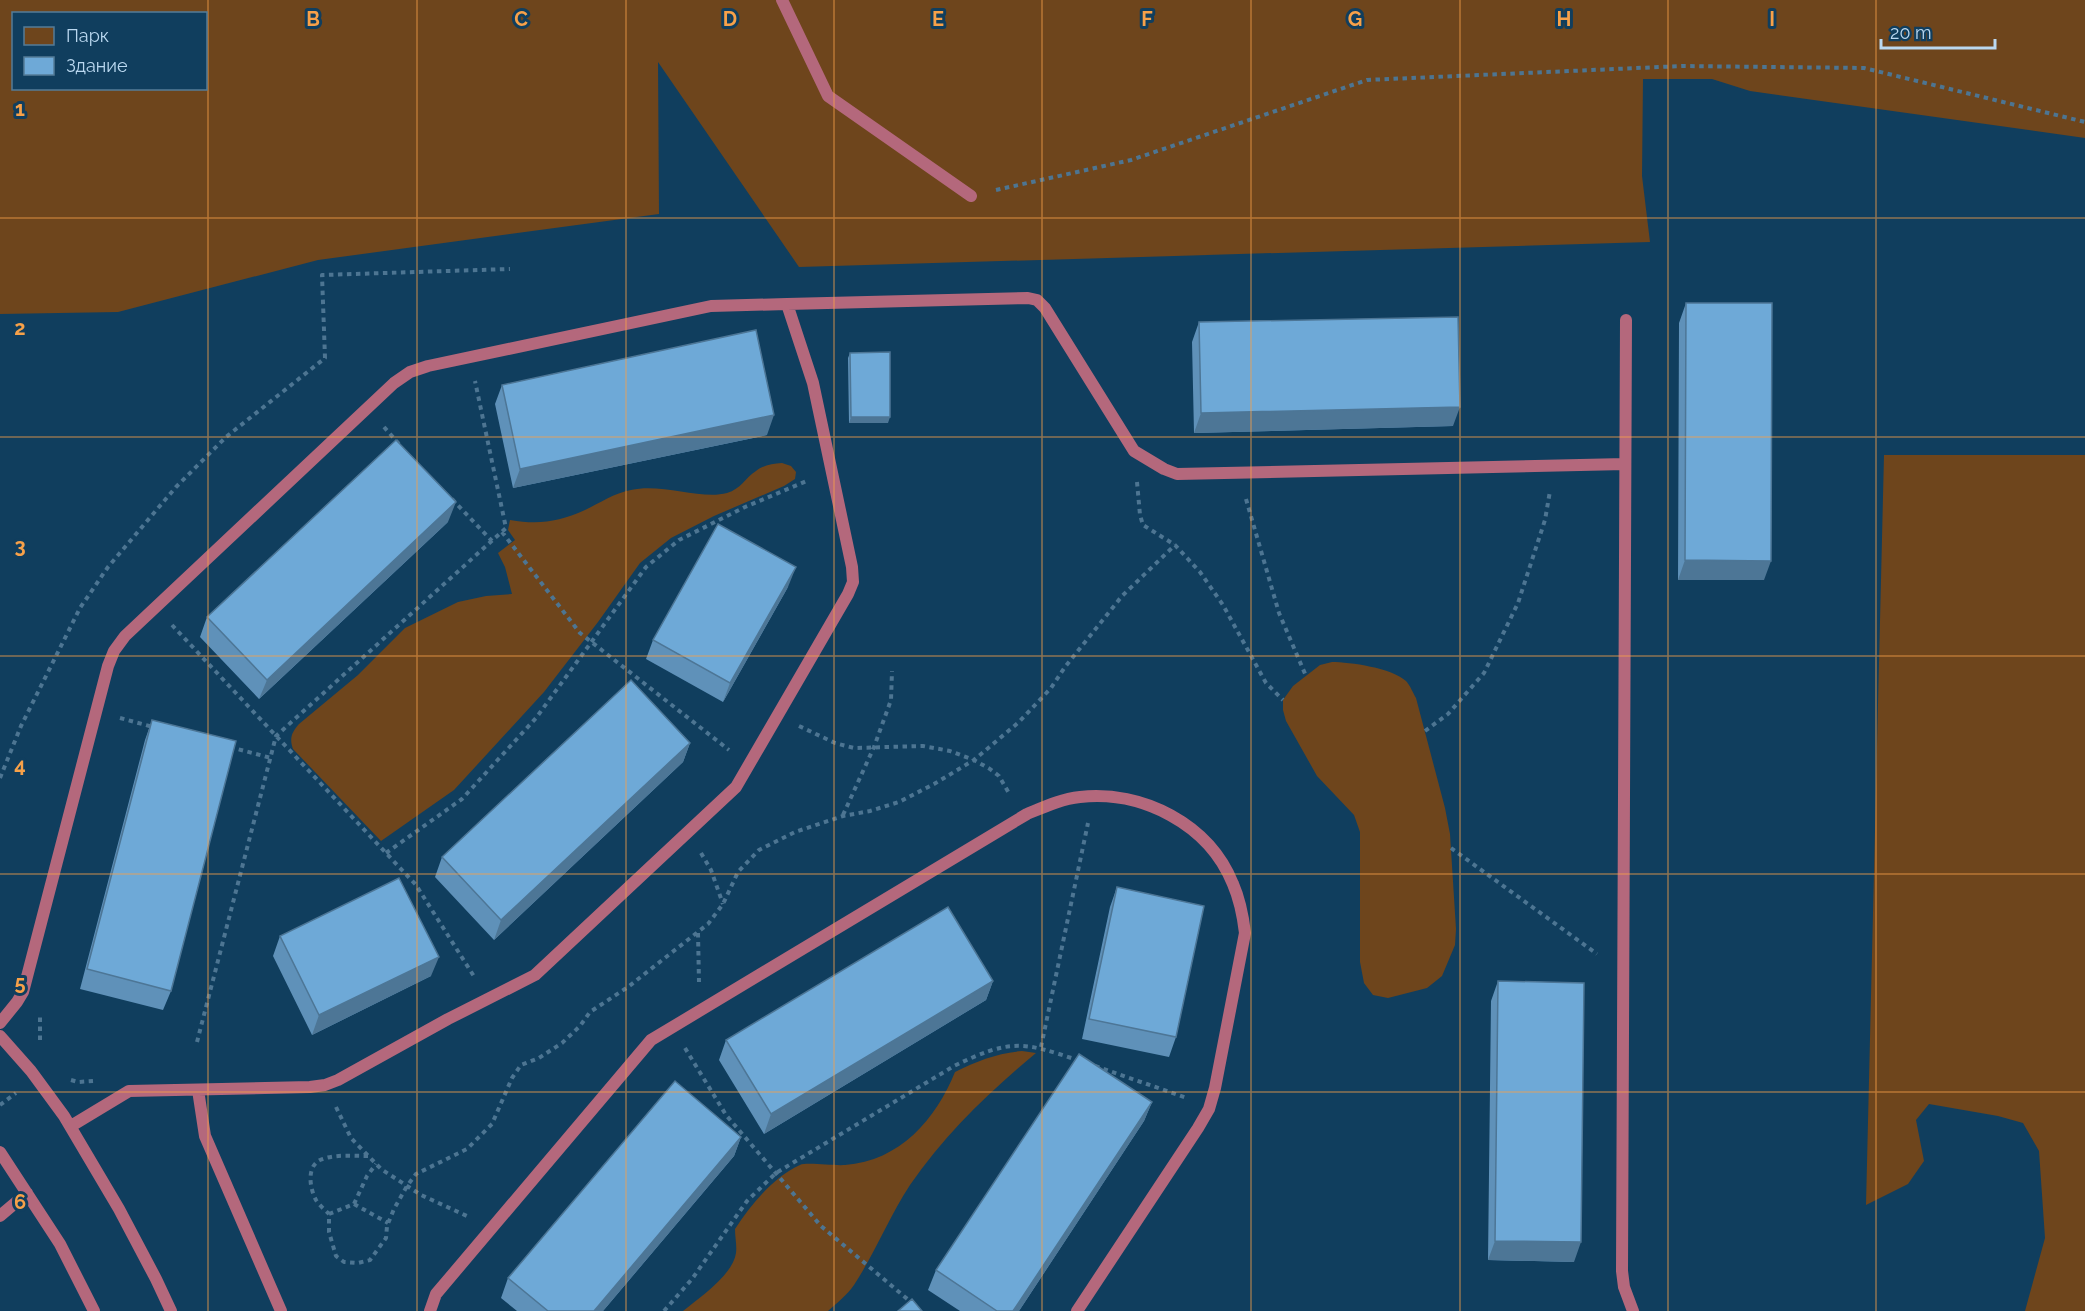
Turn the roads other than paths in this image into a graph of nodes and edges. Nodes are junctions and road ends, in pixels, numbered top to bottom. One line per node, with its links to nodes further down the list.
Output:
1 (782, 0): 2 (lane)
2 (971, 196)
3 (787, 304): 5 (lane); 6 (lane); 8 (lane)
4 (1626, 320): 5 (lane)
5 (1625, 464): 18 (lane)
6 (0, 1023)
7 (0, 1036): 9 (lane)
8 (198, 1090): 9 (lane); 15 (lane)
9 (71, 1126): 14 (lane)
10 (1, 1154): 11 (lane)
11 (27, 1193): 12 (lane); 13 (lane)
12 (0, 1216)
13 (94, 1311)
14 (171, 1311)
15 (282, 1311)
16 (430, 1311): 17 (lane)
17 (1077, 1311)
18 (1633, 1311)

